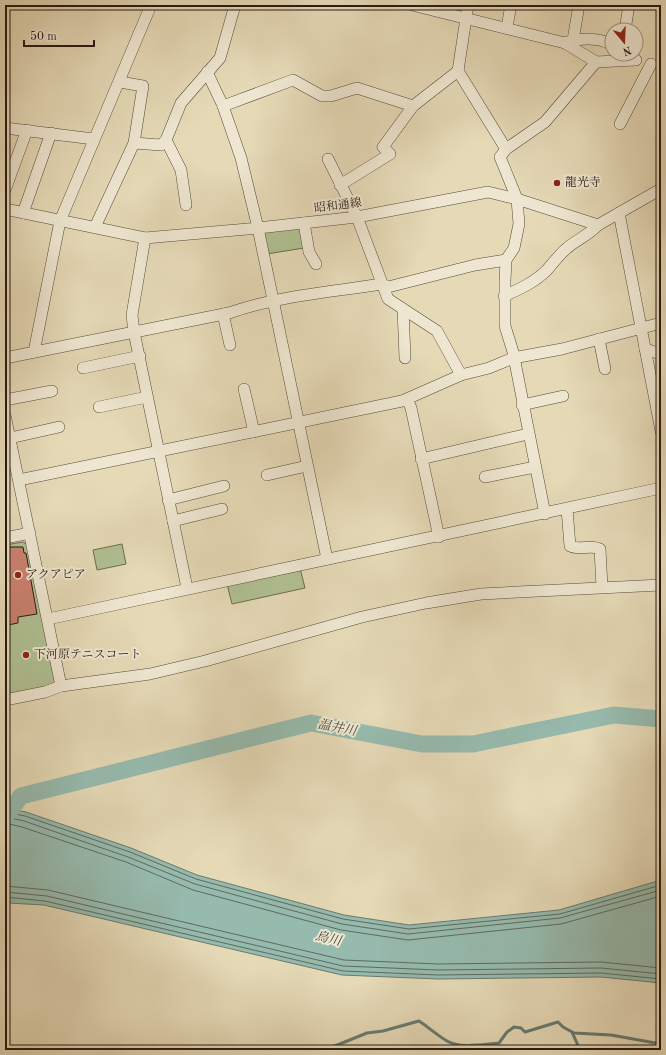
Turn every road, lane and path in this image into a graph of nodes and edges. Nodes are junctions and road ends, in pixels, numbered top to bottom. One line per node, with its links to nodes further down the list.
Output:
1 (151, 5): 19 (street)
2 (235, 5): 18 (street)
3 (412, 5): 8 (street)
4 (468, 5): 8 (street)
5 (511, 5): 10 (street)
6 (579, 5): 11 (street)
7 (629, 5): 9 (street)
8 (465, 17): 10 (street); 17 (street)
9 (626, 22)
10 (507, 27): 11 (street)
11 (569, 42): 12 (street); 13 (street)
12 (604, 42)
13 (596, 62): 14 (street); 29 (street)
14 (604, 62)
15 (644, 62): 16 (street)
16 (656, 65): 22 (street)
17 (458, 71): 21 (street); 29 (street)
18 (207, 72): 20 (street); 27 (street)
19 (120, 82): 26 (street); 28 (street)
20 (223, 106): 21 (street); 44 (street)
21 (413, 106): 31 (street)
22 (620, 124)
23 (5, 128): 24 (street)
24 (27, 130): 25 (street); 33 (street)
25 (51, 133): 26 (street); 37 (street)
26 (94, 139): 40 (street)
27 (166, 140): 28 (street); 35 (street)
28 (134, 143): 43 (street)
29 (506, 149): 34 (street)
30 (328, 159): 31 (street)
31 (340, 185): 39 (street)
32 (661, 189): 38 (street)
33 (5, 190)
34 (517, 199): 39 (street, 昭和通線); 42 (street, 昭和通線); 46 (street)
35 (186, 205)
36 (5, 209): 37 (street, 昭和通線)
37 (23, 213): 40 (street, 昭和通線)
38 (619, 213): 42 (street); 54 (street)
39 (357, 217): 41 (street, 昭和通線); 48 (street)
40 (60, 221): 43 (street, 昭和通線); 59 (street)
41 (304, 223): 44 (street, 昭和通線); 47 (street)
42 (598, 225): 49 (street)
43 (95, 226): 45 (street, 昭和通線)
44 (258, 228): 45 (street, 昭和通線); 50 (street)
45 (145, 238): 55 (street)
46 (506, 260): 48 (street); 49 (street)
47 (316, 264)
48 (382, 284): 50 (street); 51 (street)
49 (504, 296): 64 (street)
50 (272, 302): 52 (street); 77 (street)
51 (403, 309): 63 (street); 67 (street)
52 (223, 314): 55 (street); 57 (street)
53 (661, 323): 54 (street)
54 (640, 327): 56 (street); 58 (street)
55 (134, 332): 59 (street); 61 (street)
56 (599, 339): 64 (street); 66 (street)
57 (230, 345)
58 (645, 349): 60 (street); 79 (street)
59 (34, 352): 62 (street)
60 (661, 354)
61 (140, 356): 65 (street); 71 (street)
62 (5, 358)
63 (404, 358)
64 (513, 358): 67 (street); 74 (street)
65 (83, 368)
66 (605, 369)
67 (461, 375): 72 (street)
68 (244, 389): 80 (street)
69 (52, 391): 73 (street)
70 (563, 396): 74 (street)
71 (147, 397): 75 (street); 83 (street)
72 (407, 399): 77 (street); 84 (street)
73 (5, 400)
74 (522, 404): 81 (street)
75 (99, 407)
76 (5, 415): 82 (street)
77 (298, 422): 80 (street); 85 (street)
78 (59, 428): 82 (street)
79 (661, 431)
80 (254, 432): 83 (street)
81 (528, 434): 84 (street); 86 (street)
82 (10, 438): 89 (street)
83 (158, 452): 89 (street); 92 (street)
84 (421, 459): 98 (street)
85 (307, 466): 87 (street); 100 (street)
86 (536, 467): 88 (street); 95 (street)
87 (267, 475)
88 (485, 477)
89 (19, 480): 97 (street)
90 (224, 486): 92 (street)
91 (661, 488): 94 (street)
92 (168, 500): 96 (street)
93 (222, 509): 96 (street)
94 (567, 509): 95 (street); 102 (street)
95 (545, 514): 98 (street)
96 (173, 521): 103 (street)
97 (30, 533): 99 (street); 104 (street)
98 (439, 537): 100 (street)
99 (5, 538)
100 (327, 559): 103 (street)
101 (661, 585): 102 (street)
102 (602, 587): 105 (street)
103 (187, 588): 104 (street)
104 (48, 619): 105 (street)
105 (61, 686): 106 (street)
106 (5, 700)

